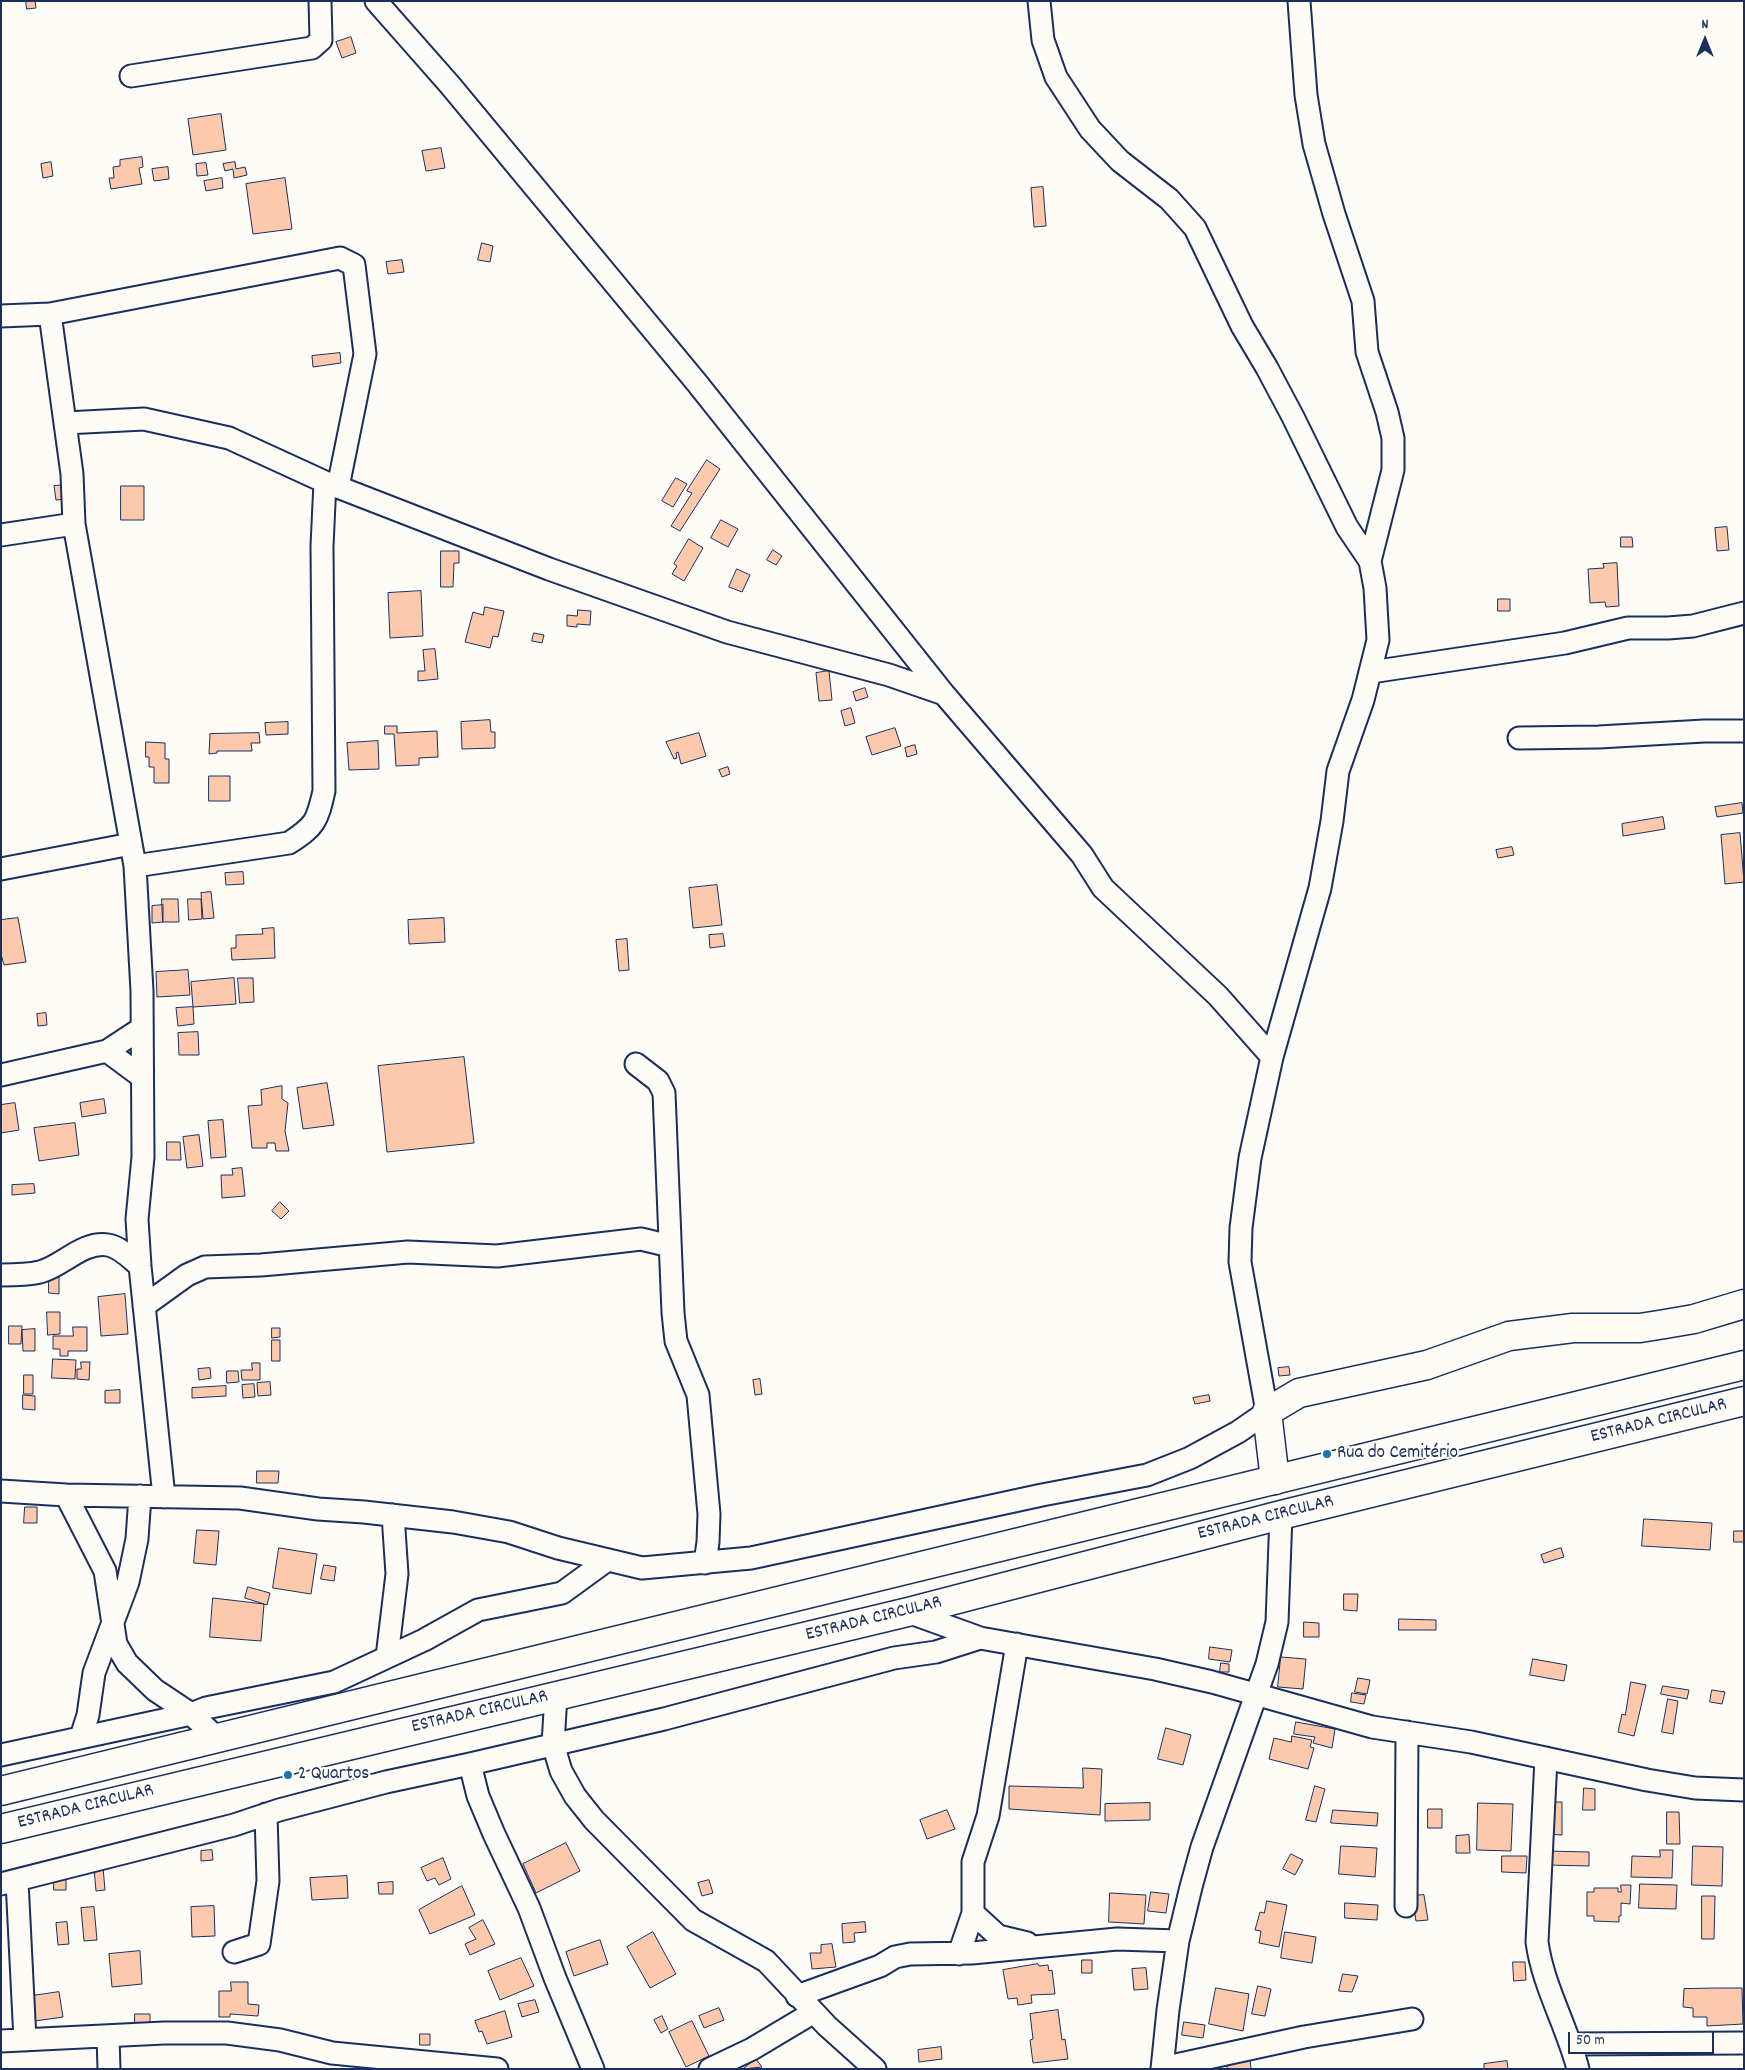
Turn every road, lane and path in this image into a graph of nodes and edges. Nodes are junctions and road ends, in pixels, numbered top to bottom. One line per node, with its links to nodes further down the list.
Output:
1 (320, 1): 5 (street)
2 (376, 1): 15 (street)
3 (1039, 1): 12 (street)
4 (1299, 1): 12 (street)
5 (131, 76)
6 (50, 314): 7 (street); 8 (street); 9 (street)
7 (1, 316)
8 (65, 423): 9 (street); 10 (street)
9 (332, 484): 15 (street); 19 (street)
10 (74, 524): 11 (street); 18 (street)
11 (1, 535)
12 (1370, 561): 14 (street)
13 (1744, 613): 14 (street)
14 (1371, 672): 23 (street)
15 (944, 694): 23 (street)
16 (1744, 731): 17 (street)
17 (1519, 738)
18 (131, 844): 19 (street); 20 (street)
19 (135, 866): 21 (street)
20 (1, 870)
21 (142, 1028): 22 (street); 26 (street)
22 (107, 1051): 25 (street); 26 (street)
23 (1272, 1057): 34 (street)
24 (636, 1064): 27 (street)
25 (1, 1075)
26 (142, 1077): 28 (street)
27 (670, 1246): 31 (street); 43 (street)
28 (140, 1266): 29 (street); 31 (street)
29 (1, 1275)
30 (1744, 1304): 34 (main road)
31 (144, 1306): 39 (street)
32 (1744, 1365): 35 (main road, ESTRADA CIRCULAR)
33 (1744, 1401): 41 (main road, ESTRADA CIRCULAR)
34 (1266, 1412): 35 (main road); 43 (street)
35 (1275, 1480): 54 (main road, ESTRADA CIRCULAR)
36 (1, 1491): 37 (street)
37 (66, 1495): 38 (street); 45 (street)
38 (140, 1496): 39 (street); 45 (street)
39 (164, 1496): 40 (street)
40 (393, 1515): 42 (street); 48 (street)
41 (1282, 1515): 44 (main road, ESTRADA CIRCULAR); 50 (street)
42 (606, 1561): 43 (street); 48 (street)
43 (705, 1563)
44 (908, 1612): 46 (street); 49 (main road, ESTRADA CIRCULAR)
45 (114, 1625): 51 (street); 53 (street)
46 (980, 1638): 47 (street); 55 (street)
47 (1017, 1644): 50 (street); 65 (street)
48 (387, 1657): 51 (street)
49 (556, 1695): 55 (street); 62 (main road, ESTRADA CIRCULAR)
50 (1256, 1695): 52 (street); 66 (street)
51 (191, 1714): 53 (street); 54 (street)
52 (1407, 1732): 57 (street); 64 (street)
53 (81, 1736): 56 (street)
54 (217, 1738): 60 (main road, ESTRADA CIRCULAR)
55 (554, 1744): 58 (street); 70 (street)
56 (1, 1755)
57 (1546, 1758): 59 (street); 77 (street)
58 (470, 1764): 61 (street); 82 (street)
59 (1744, 1790)
60 (1, 1791)
61 (266, 1814): 63 (street); 68 (street)
62 (1, 1829)
63 (9, 1882): 74 (street)
64 (1406, 1906)
65 (973, 1913): 67 (street); 69 (street)
66 (1178, 1941): 67 (street); 79 (street)
67 (1040, 1946): 69 (street)
68 (234, 1952)
69 (959, 1954): 70 (street)
70 (797, 1996): 71 (street)
71 (814, 2012): 83 (street); 84 (street)
72 (1412, 2019): 79 (street)
73 (108, 2037): 74 (street); 78 (street); 80 (street)
74 (25, 2040): 75 (street)
75 (1, 2041)
76 (1744, 2043): 77 (street)
77 (1572, 2044): 85 (street)
78 (331, 2061): 81 (street)
79 (1162, 2068)
80 (109, 2069)
81 (497, 2069)
82 (593, 2069)
83 (710, 2069)
84 (875, 2069)
85 (1578, 2069)

